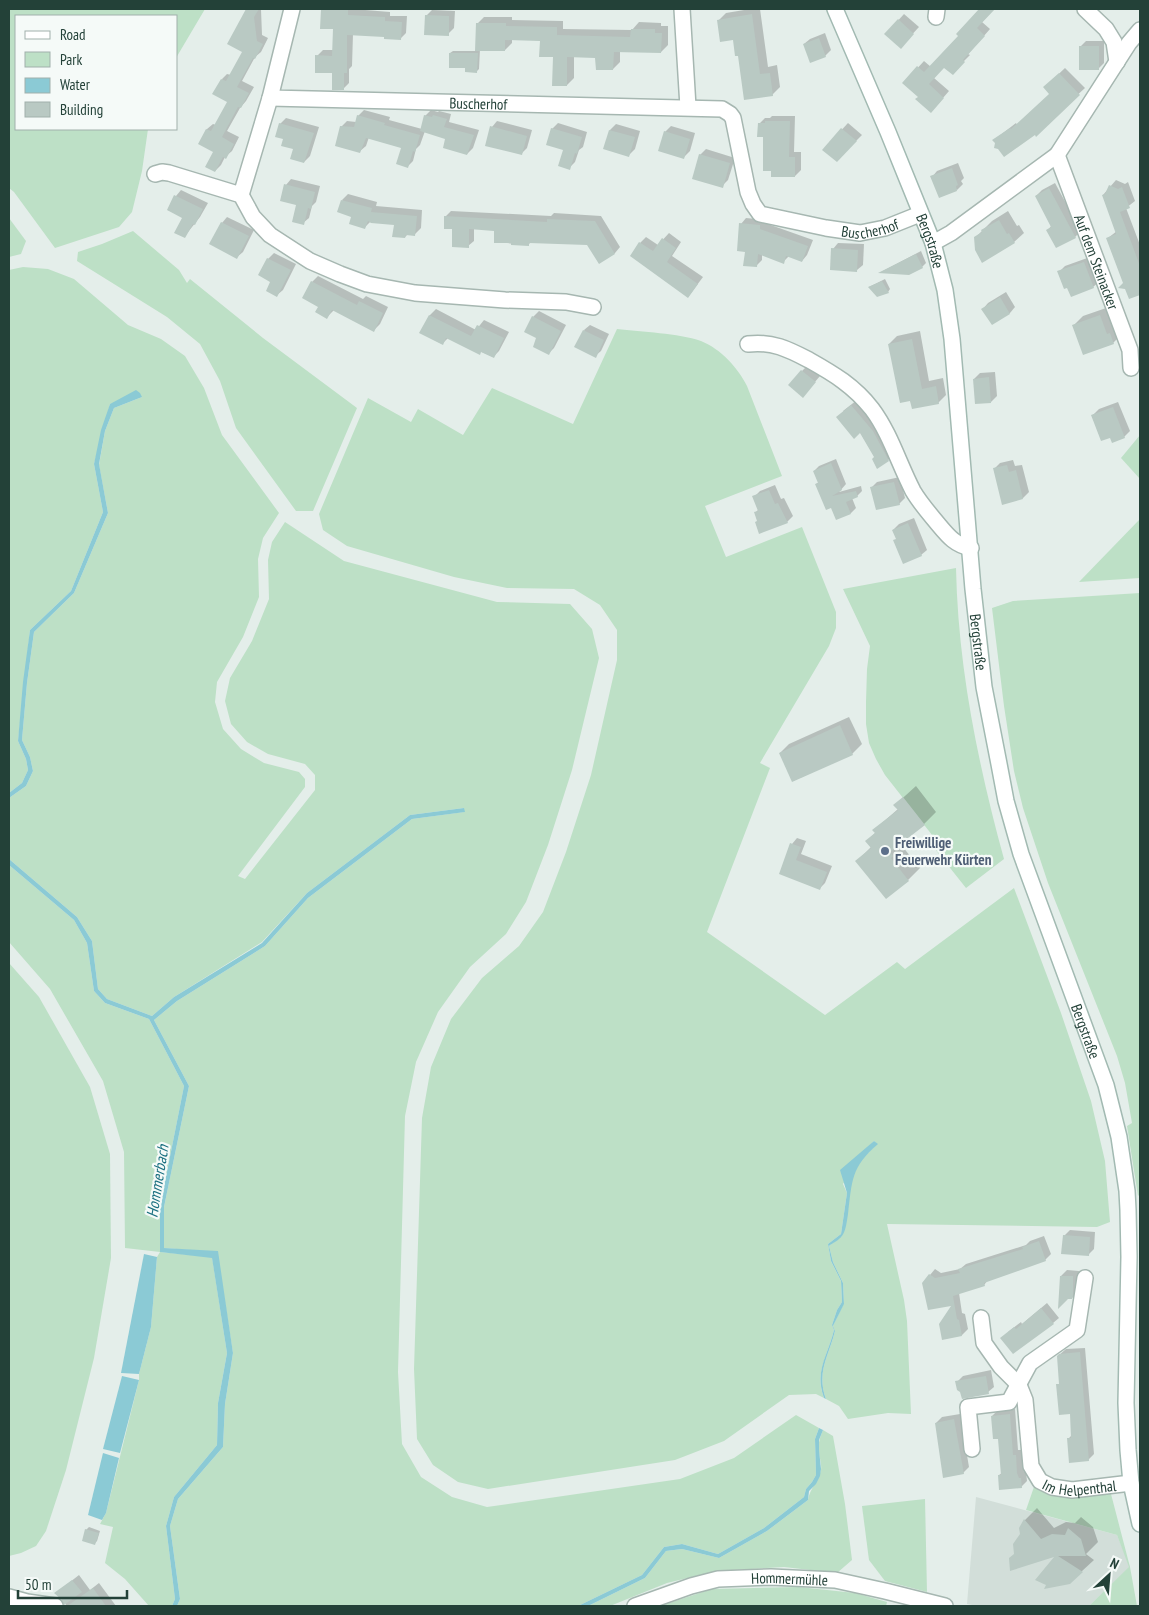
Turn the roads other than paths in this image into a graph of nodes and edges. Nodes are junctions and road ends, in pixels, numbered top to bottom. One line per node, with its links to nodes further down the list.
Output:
1 (292, 9): 7 (street)
2 (682, 9): 8 (street)
3 (835, 9): 12 (street, Bergstraße)
4 (1085, 9): 6 (street)
5 (1140, 30): 6 (street)
6 (1118, 62): 9 (street)
7 (270, 98): 8 (street, Buscherhof); 11 (street)
8 (688, 107): 12 (street, Buscherhof)
9 (1057, 155): 13 (street); 16 (street, Auf dem Steinacker)
10 (155, 174): 11 (street)
11 (241, 195): 14 (street)
12 (920, 214): 13 (street, Bergstraße)
13 (933, 243): 17 (street, Bergstraße)
14 (593, 307)
15 (748, 344): 17 (street)
16 (1131, 368)
17 (971, 548): 22 (street, Bergstraße)
18 (1085, 1278): 20 (street)
19 (981, 1318): 20 (street)
20 (1019, 1385): 21 (street); 22 (street, Im Helpenthal)
21 (972, 1449)
22 (1131, 1483): 23 (street, Bergstraße)
23 (1140, 1524)
24 (9, 1597): 25 (street)
25 (55, 1606)
26 (635, 1606): 27 (street, Hommermühle)
27 (945, 1606)

